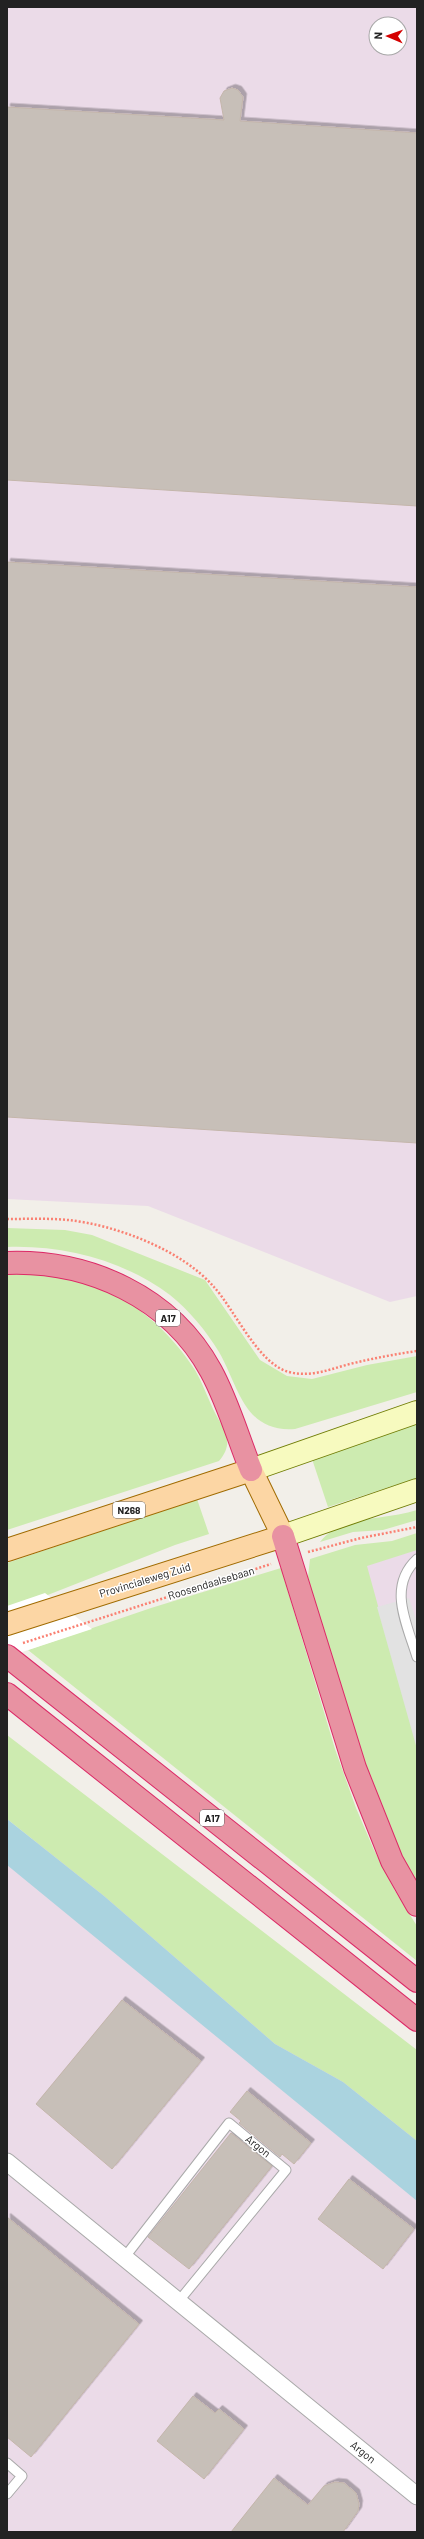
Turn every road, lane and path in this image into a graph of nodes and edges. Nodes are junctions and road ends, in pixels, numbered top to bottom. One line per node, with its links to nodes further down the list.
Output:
1 (7, 1219): 3 (path)
2 (7, 1264): 5 (highway, A17)
3 (417, 1351)
4 (417, 1412): 5 (street, N268)
5 (251, 1470): 8 (main road); 9 (main road, N268)
6 (417, 1490): 8 (street)
7 (417, 1527): 10 (path, Roosendaalsebaan)
8 (283, 1536): 10 (highway); 12 (main road, Provincialeweg Zuid)
9 (7, 1550)
10 (290, 1558): 13 (path, Roosendaalsebaan); 16 (highway)
11 (417, 1559): 14 (lane)
12 (7, 1624)
13 (14, 1650): 17 (highway, A17)
14 (417, 1657)
15 (7, 1694): 18 (highway)
16 (417, 1906)
17 (417, 1981)
18 (417, 2020)
19 (7, 2162): 20 (street, Argon)
20 (124, 2258): 21 (street, Argon); 21 (lane, Argon)
21 (178, 2302): 24 (street, Argon)
22 (7, 2463): 23 (lane)
23 (7, 2494)
24 (417, 2496)

